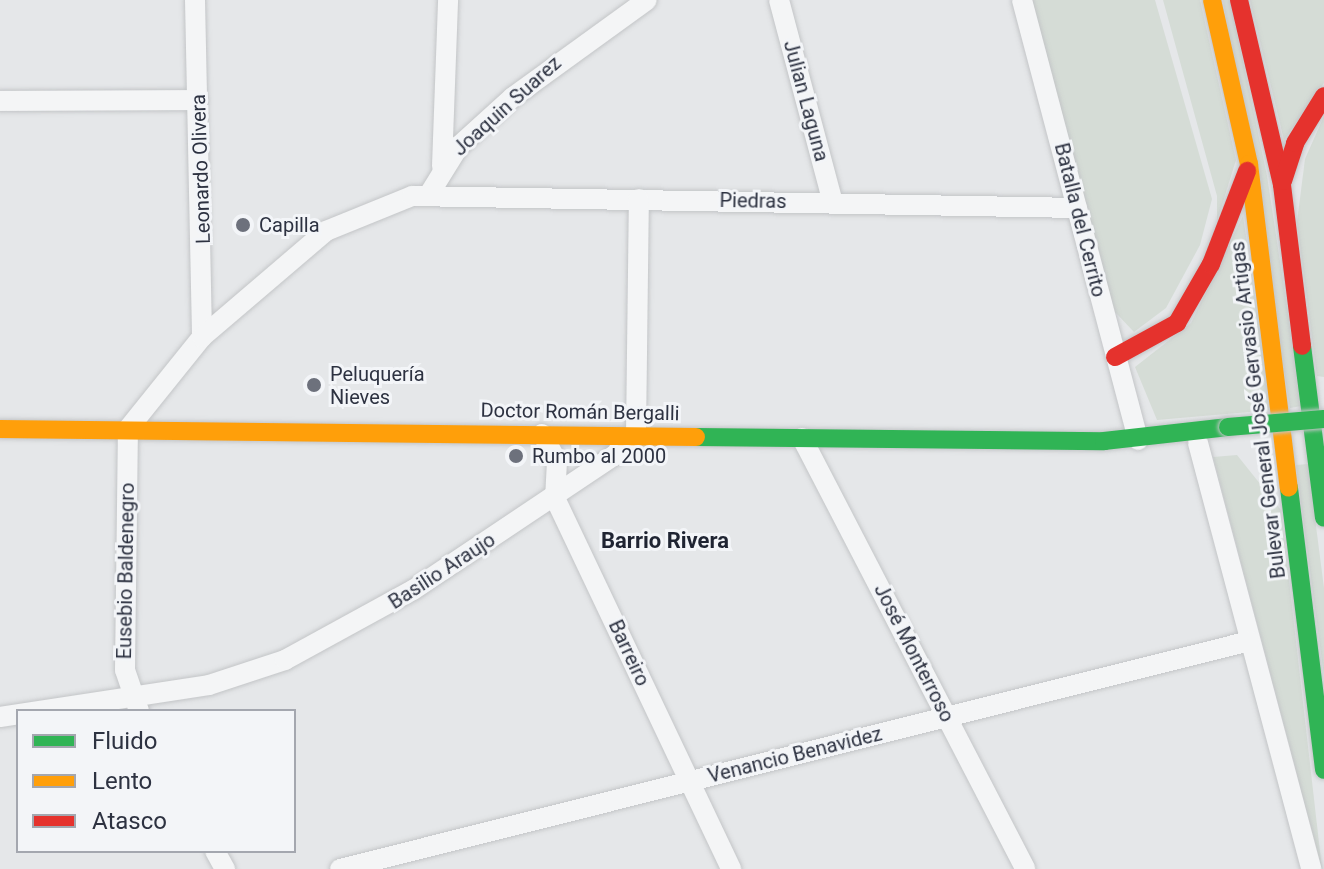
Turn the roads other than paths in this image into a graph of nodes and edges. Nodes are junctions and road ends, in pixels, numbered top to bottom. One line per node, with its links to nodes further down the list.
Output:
1 (195, 0): 9 (street, Leonardo Olivera)
2 (448, 0): 12 (street)
3 (647, 0): 12 (street, Joaquin Suarez)
4 (779, 0): 16 (street, Julian Laguna)
5 (1022, 0): 17 (street, Batalla del Cerrito)
6 (1212, 0): 11 (main road, Bulevar General José Gervasio Artigas)
7 (1239, 0): 13 (main road)
8 (1324, 96): 13 (main road)
9 (198, 100): 10 (street); 18 (street, Leonardo Olivera)
10 (0, 101)
11 (1249, 164): 19 (main road); 37 (main road, Bulevar General José Gervasio Artigas)
12 (442, 166): 14 (street, Joaquin Suarez)
13 (1282, 185): 32 (main road)
14 (428, 196): 15 (street, Piedras); 18 (street)
15 (639, 199): 16 (street, Piedras); 26 (street)
16 (833, 203): 17 (street, Piedras)
17 (1077, 208): 19 (street, Batalla del Cerrito)
18 (202, 337): 22 (street)
19 (1115, 357): 29 (street, Batalla del Cerrito)
20 (1324, 419): 24 (main road, Doctor Román Bergalli, bridge)
21 (0, 429): 22 (main road, Doctor Román Bergalli)
22 (128, 429): 25 (main road, Doctor Román Bergalli); 34 (street, Eusebio Baldenegro)
23 (1324, 431): 24 (main road, Doctor Román Bergalli)
24 (1229, 433): 28 (main road, Doctor Román Bergalli); 30 (main road, Doctor Román Bergalli)
25 (542, 434): 26 (main road, Doctor Román Bergalli); 31 (street, Barreiro)
26 (636, 435): 27 (main road, Doctor Román Bergalli); 31 (street, Basilio Araujo)
27 (802, 438): 29 (main road, Doctor Román Bergalli); 36 (street, José Monterroso)
28 (1160, 438): 29 (main road, Doctor Román Bergalli); 30 (main road, Doctor Román Bergalli)
29 (1138, 440)
30 (1198, 443): 33 (street)
31 (555, 498): 34 (street, Basilio Araujo); 38 (street, Barreiro)
32 (1324, 518)
33 (1250, 641): 36 (street, Venancio Benavidez); 42 (street)
34 (135, 704): 35 (street, Basilio Araujo)
35 (83, 709)
36 (948, 718): 38 (street, Venancio Benavidez); 41 (street, José Monterroso)
37 (1324, 770)
38 (689, 781): 39 (street, Venancio Benavidez); 40 (street, Barreiro)
39 (340, 869)
40 (731, 869)
41 (1025, 869)
42 (1311, 869)

